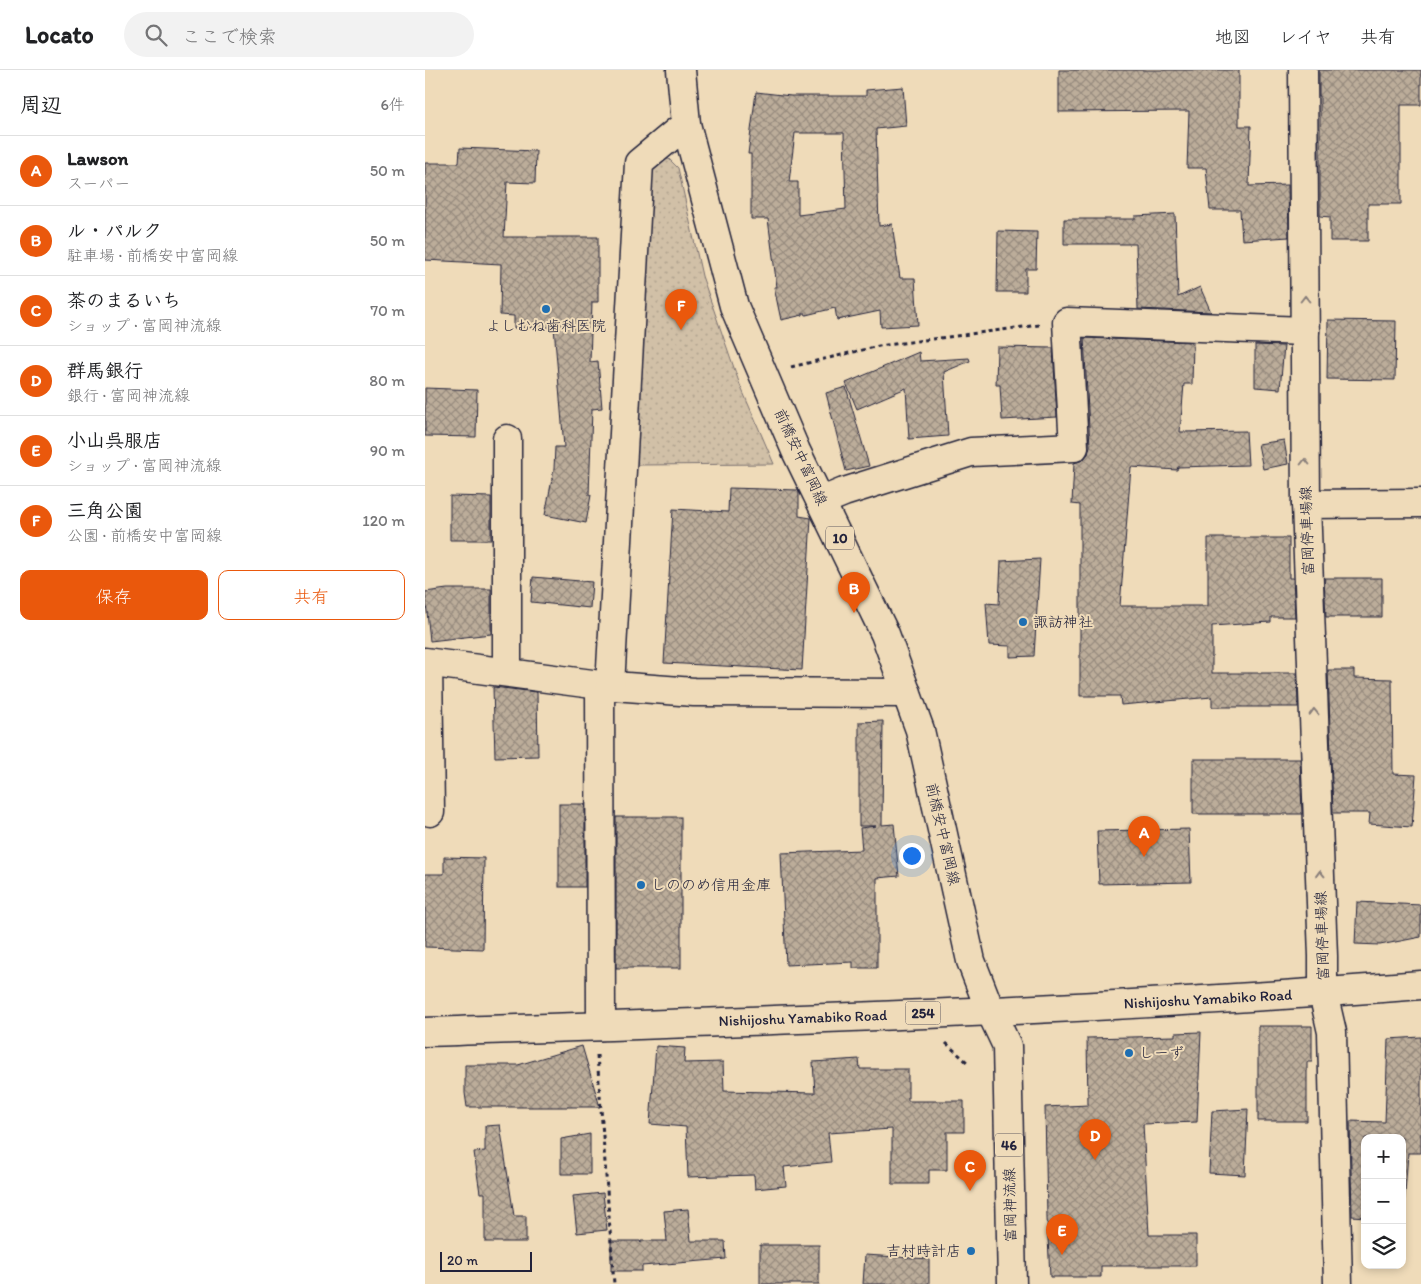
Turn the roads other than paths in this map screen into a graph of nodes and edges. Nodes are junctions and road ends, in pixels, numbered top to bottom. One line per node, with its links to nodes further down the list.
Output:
1 (681, 70): 3 (main road, 前橋安中富岡線 / 10)
2 (1303, 70): 4 (main road, 富岡停車場線, one-way to 2)
3 (686, 124): 6 (main road, 前橋安中富岡線 / 10); 11 (main road)
4 (1305, 331): 6 (main road); 8 (main road, 富岡停車場線, one-way to 4)
5 (507, 439): 10 (main road)
6 (822, 501): 12 (main road, 前橋安中富岡線 / 10)
7 (1421, 503): 8 (main road)
8 (1305, 504): 15 (main road, 富岡停車場線, one-way to 8)
9 (426, 663): 10 (main road); 13 (main road)
10 (507, 672): 11 (main road)
11 (605, 686): 12 (main road); 17 (main road)
12 (907, 693): 16 (main road, 前橋安中富岡線 / 10)
13 (430, 812)
14 (1421, 985): 15 (main road, Nishijoshu Yamabiko Road / 254)
15 (1323, 993): 16 (main road, Nishijoshu Yamabiko Road / 254); 20 (main road, 富岡停車場線)
16 (990, 1010): 17 (main road, Nishijoshu Yamabiko Road / 254); 19 (main road, 富岡神流線 / 46)
17 (598, 1026): 18 (main road, Nishijoshu Yamabiko Road / 254)
18 (425, 1032)
19 (1012, 1284)
20 (1338, 1284)

